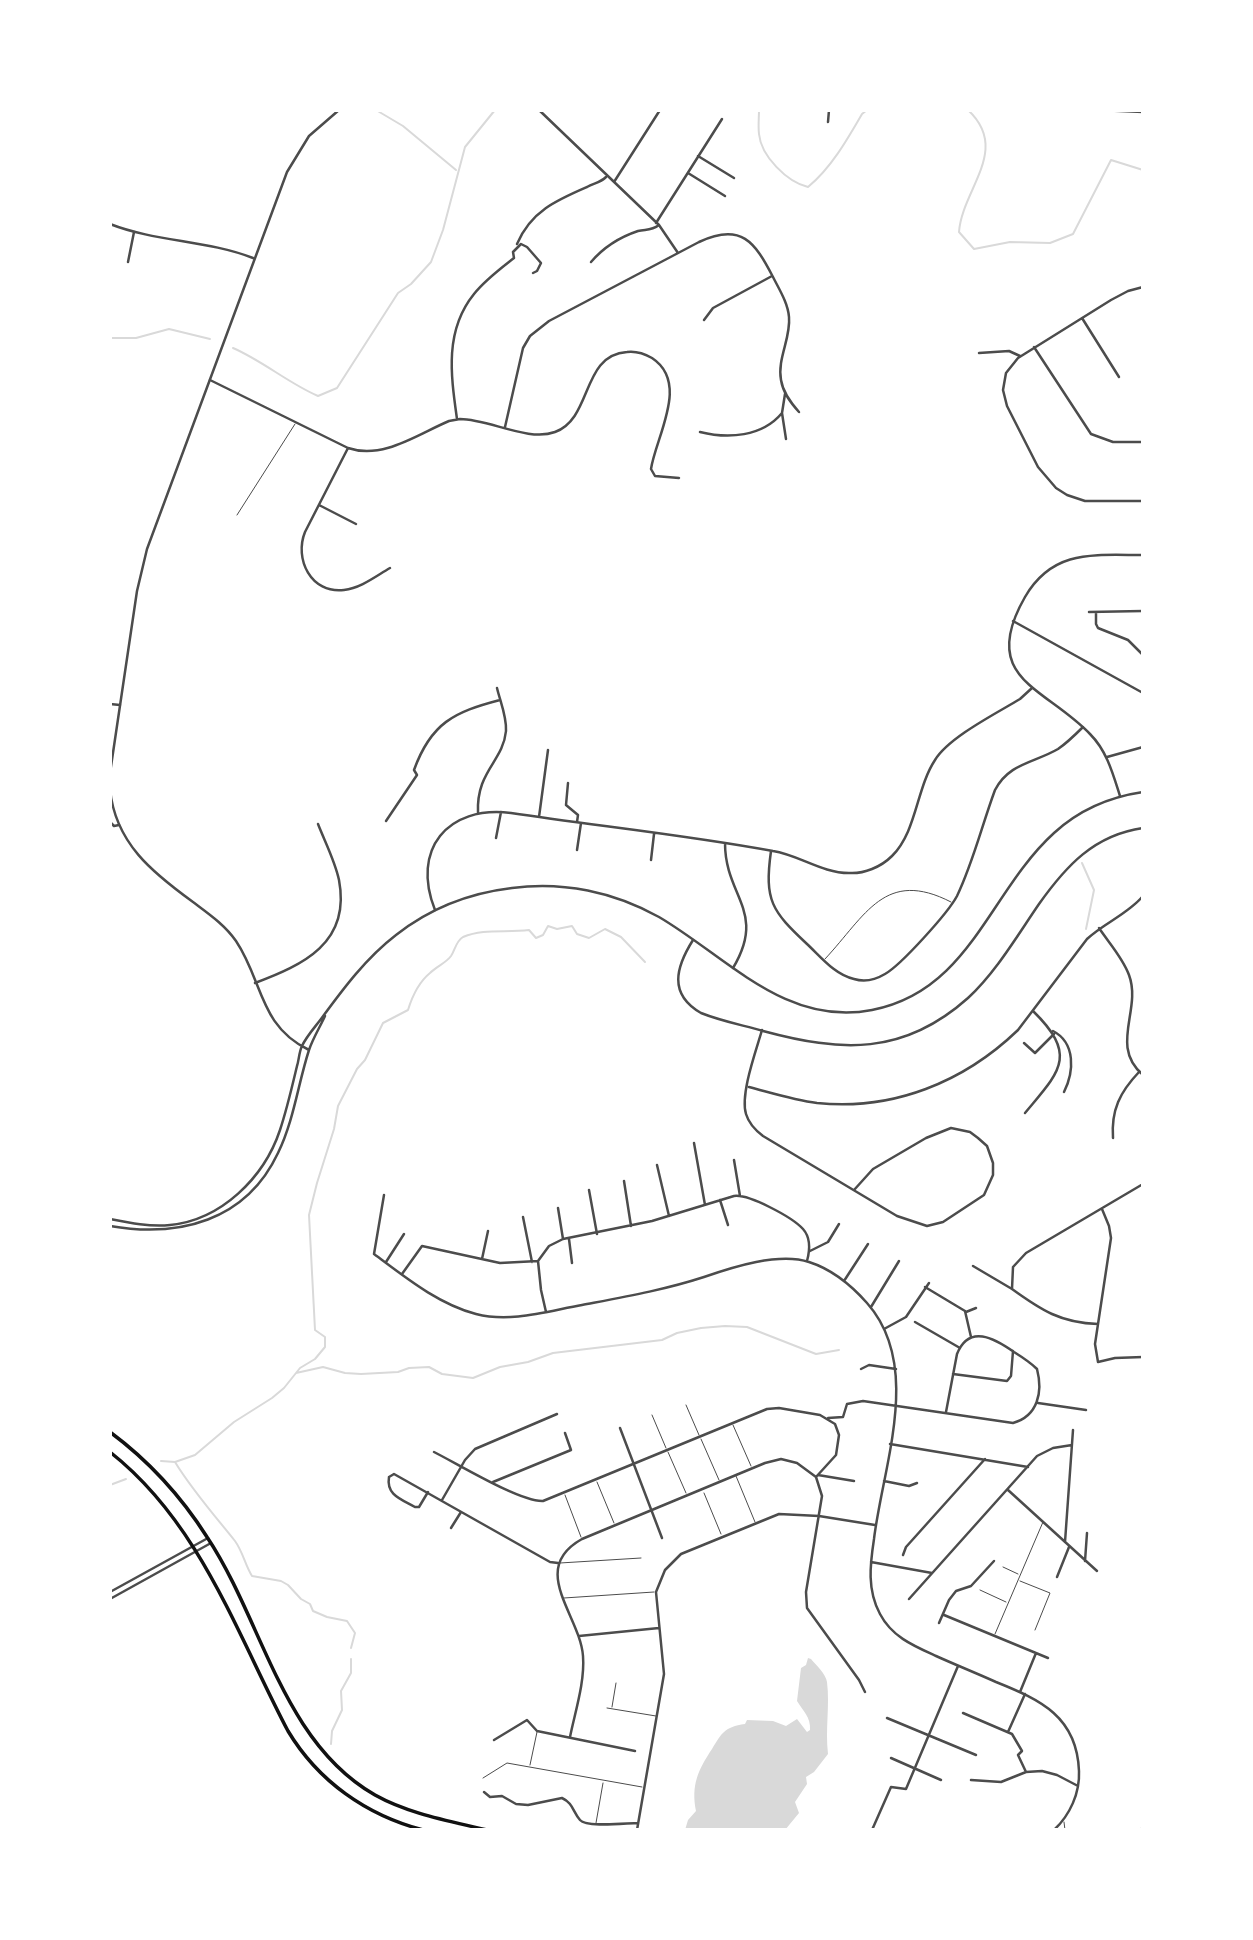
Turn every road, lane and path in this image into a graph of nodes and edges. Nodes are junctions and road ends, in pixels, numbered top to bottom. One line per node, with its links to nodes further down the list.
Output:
1 (339, 110): 20 (street)
2 (539, 110): 11 (street)
3 (660, 110): 13 (street)
4 (829, 110): 8 (street)
5 (1097, 110): 6 (street)
6 (1143, 112)
7 (722, 119): 9 (street)
8 (828, 122)
9 (698, 156): 10 (street); 12 (street)
10 (688, 173): 14 (street); 15 (street)
11 (607, 176): 13 (street); 18 (street)
12 (734, 178)
13 (614, 182): 15 (street)
14 (725, 196)
15 (658, 224): 19 (street); 22 (street)
16 (110, 225): 17 (street)
17 (134, 232): 20 (street); 21 (street)
18 (517, 247): 23 (street); 36 (street)
19 (678, 253): 24 (street); 38 (street)
20 (254, 259): 32 (street)
21 (128, 262)
22 (591, 262)
23 (533, 273)
24 (772, 276): 27 (street); 33 (street)
25 (1143, 287): 26 (street)
26 (1082, 318): 28 (street); 31 (street)
27 (704, 320)
28 (1034, 347): 30 (street); 41 (street)
29 (979, 353): 30 (street)
30 (1020, 356): 44 (street)
31 (1119, 377)
32 (209, 379): 37 (street); 60 (street)
33 (785, 394): 34 (street); 35 (street)
34 (799, 412)
35 (782, 413): 39 (street); 40 (street)
36 (457, 419): 38 (street); 42 (street)
37 (296, 422): 42 (street); 46 (lane)
38 (505, 427): 43 (street)
39 (700, 432)
40 (786, 439)
41 (1143, 442)
42 (348, 448): 45 (street)
43 (678, 478)
44 (1143, 501)
45 (319, 505): 47 (street); 49 (street)
46 (237, 515)
47 (356, 524)
48 (1143, 555): 53 (street)
49 (390, 568)
50 (1143, 611): 52 (street)
51 (1089, 612): 52 (street)
52 (1096, 612): 54 (street)
53 (1013, 621): 56 (street); 57 (street)
54 (1143, 656)
55 (497, 688): 58 (street)
56 (1032, 688): 61 (street); 83 (street)
57 (1143, 693)
58 (500, 700): 71 (street); 73 (street)
59 (110, 704): 60 (street)
60 (120, 705): 65 (street)
61 (1083, 727): 64 (street); 86 (street)
62 (1143, 747): 64 (street)
63 (548, 750): 72 (street)
64 (1107, 757): 69 (street)
65 (110, 773)
66 (568, 783): 75 (street)
67 (110, 789): 77 (street)
68 (1143, 792): 69 (street)
69 (1120, 796): 91 (street)
70 (500, 812): 71 (street); 72 (street); 80 (street)
71 (478, 813): 87 (street)
72 (539, 817): 75 (street)
73 (386, 821)
74 (110, 822): 77 (street)
75 (579, 823): 79 (street); 82 (street)
76 (318, 824): 92 (street)
77 (119, 825): 92 (street)
78 (1143, 828): 96 (street)
79 (654, 834): 81 (street); 84 (street)
80 (496, 838)
81 (724, 843): 83 (street); 91 (street)
82 (577, 850)
83 (771, 850): 90 (street)
84 (651, 860)
85 (1143, 896): 88 (street)
86 (953, 903): 90 (lane); 90 (street)
87 (435, 910): 89 (street); 93 (street)
88 (1099, 928): 94 (street); 101 (street)
89 (693, 940): 91 (street); 96 (street)
90 (824, 960)
91 (733, 968)
92 (255, 983): 99 (street)
93 (327, 1010): 99 (street); 100 (street)
94 (1033, 1011): 95 (street); 102 (street)
95 (1050, 1029): 97 (street); 103 (street)
96 (762, 1030): 102 (street)
97 (1054, 1034): 98 (street); 104 (street)
98 (1024, 1043)
99 (302, 1046): 100 (street); 121 (street)
100 (309, 1050): 124 (street)
101 (1141, 1073): 105 (street)
102 (748, 1087): 111 (street)
103 (1064, 1093)
104 (1025, 1114)
105 (1113, 1138)
106 (694, 1143): 116 (street)
107 (734, 1160): 114 (street)
108 (657, 1165): 119 (street)
109 (624, 1181): 125 (street)
110 (1143, 1184): 118 (street)
111 (854, 1190): 111 (street)
112 (589, 1191): 128 (street)
113 (384, 1195): 137 (street)
114 (740, 1196): 115 (street); 132 (street)
115 (720, 1200): 116 (street); 123 (street)
116 (705, 1205): 119 (street)
117 (558, 1208): 130 (street)
118 (1102, 1209): 145 (street); 151 (street)
119 (669, 1216): 125 (street)
120 (523, 1217): 138 (street)
121 (110, 1219)
122 (839, 1224): 132 (street)
123 (728, 1225)
124 (110, 1226)
125 (631, 1226): 128 (street)
126 (488, 1231): 133 (street)
127 (404, 1234): 137 (street)
128 (597, 1234): 129 (street)
129 (569, 1239): 130 (street); 139 (street)
130 (563, 1240): 134 (street)
131 (868, 1244): 142 (street)
132 (810, 1251): 135 (street)
133 (482, 1259): 138 (street); 141 (street)
134 (538, 1261): 138 (street); 148 (street)
135 (807, 1261): 142 (street); 148 (street)
136 (899, 1261): 146 (street)
137 (386, 1262): 141 (street)
138 (532, 1262)
139 (572, 1263)
140 (973, 1266): 145 (street)
141 (402, 1273): 148 (street)
142 (844, 1281): 146 (street)
143 (929, 1283): 144 (street)
144 (925, 1287): 149 (street); 152 (street)
145 (1012, 1289): 151 (street)
146 (871, 1307): 152 (street)
147 (976, 1308): 149 (street)
148 (546, 1312)
149 (966, 1312): 153 (street)
150 (915, 1322): 154 (street)
151 (1098, 1324): 156 (street)
152 (884, 1329): 158 (street)
153 (971, 1338): 154 (street); 155 (street)
154 (960, 1348): 159 (street)
155 (1013, 1351): 159 (street); 160 (street)
156 (1143, 1357)
157 (861, 1369): 158 (street)
158 (896, 1369): 162 (street)
159 (953, 1374): 164 (street)
160 (1038, 1402): 163 (street); 164 (street)
161 (686, 1405): 173 (lane)
162 (895, 1405): 164 (street); 167 (street); 174 (street)
163 (1086, 1410)
164 (946, 1412)
165 (557, 1414): 181 (street)
166 (652, 1415): 176 (lane)
167 (828, 1418): 168 (street); 185 (street)
168 (732, 1423): 173 (street); 183 (lane)
169 (620, 1428): 180 (street)
170 (1073, 1430): 175 (street)
171 (110, 1432): 208 (main road)
172 (565, 1433): 189 (street)
173 (700, 1436): 176 (street); 190 (lane)
174 (890, 1444): 179 (street); 187 (street)
175 (1072, 1445): 182 (street); 211 (street)
176 (667, 1450): 180 (street); 196 (lane)
177 (110, 1452): 213 (main road)
178 (435, 1452): 181 (street)
179 (985, 1459): 182 (street); 216 (street)
180 (635, 1465): 186 (street); 198 (street)
181 (461, 1466): 189 (street); 197 (street)
182 (1028, 1466): 192 (street)
183 (751, 1468): 184 (street); 185 (street)
184 (736, 1475): 190 (street); 201 (lane)
185 (817, 1476): 188 (street); 200 (street)
186 (596, 1479): 194 (street); 203 (lane)
187 (884, 1480): 191 (street); 204 (street)
188 (854, 1481)
189 (493, 1482): 194 (street)
190 (719, 1482): 196 (street)
191 (916, 1483)
192 (1008, 1490): 202 (street); 224 (street)
193 (428, 1492): 193 (street); 197 (street)
194 (564, 1493): 210 (lane)
195 (704, 1493): 207 (lane)
196 (687, 1496): 198 (street)
197 (442, 1500): 199 (street)
198 (652, 1510): 203 (street); 209 (street)
199 (461, 1512): 205 (street); 221 (street)
200 (819, 1516): 201 (street); 204 (street); 245 (street)
201 (755, 1522): 207 (street)
202 (1044, 1522): 211 (street); 225 (lane)
203 (615, 1525): 210 (street)
204 (876, 1525): 220 (street)
205 (451, 1528)
206 (1087, 1533): 218 (street)
207 (722, 1536): 230 (street)
208 (208, 1538): 212 (main road); 213 (street)
209 (662, 1538)
210 (582, 1539): 221 (street)
211 (1065, 1542): 214 (street)
212 (211, 1543): 215 (street); 275 (main road)
213 (194, 1545): 215 (main road); 229 (street)
214 (1070, 1546): 218 (street); 226 (street)
215 (197, 1550): 232 (street); 274 (main road)
216 (903, 1555)
217 (641, 1558): 221 (lane)
218 (1085, 1560): 223 (street)
219 (995, 1561): 235 (street)
220 (871, 1562): 224 (street); 243 (street)
221 (558, 1563): 231 (street)
222 (1003, 1567): 225 (lane)
223 (1097, 1571)
224 (932, 1573): 233 (street)
225 (1020, 1574): 227 (lane)
226 (1057, 1577)
227 (1018, 1580): 234 (lane); 238 (lane)
228 (980, 1590): 234 (lane)
229 (110, 1592)
230 (656, 1592): 231 (lane); 237 (street)
231 (562, 1598): 239 (street)
232 (110, 1599)
233 (909, 1599)
234 (1008, 1603): 240 (lane)
235 (944, 1615): 236 (street); 240 (street)
236 (939, 1623)
237 (659, 1628): 239 (street); 251 (street)
238 (1035, 1630)
239 (579, 1636): 256 (street)
240 (994, 1636): 241 (street)
241 (1036, 1654): 242 (street); 246 (street)
242 (1048, 1658)
243 (958, 1666): 246 (street); 255 (street)
244 (616, 1683): 249 (lane)
245 (865, 1692)
246 (1020, 1692): 247 (street)
247 (1025, 1694): 254 (street); 268 (street)
248 (607, 1708): 249 (lane)
249 (611, 1709): 251 (lane)
250 (963, 1713): 254 (street)
251 (658, 1716): 269 (street)
252 (887, 1718): 255 (street)
253 (537, 1731): 256 (street); 257 (street); 261 (lane)
254 (1008, 1732): 263 (street)
255 (929, 1735): 259 (street); 262 (street)
256 (570, 1737): 258 (street)
257 (494, 1740)
258 (635, 1751)
259 (976, 1755)
260 (891, 1758): 262 (street)
261 (530, 1768): 264 (lane); 267 (lane)
262 (915, 1768): 265 (street); 277 (street)
263 (1026, 1772): 266 (street); 268 (street)
264 (483, 1778)
265 (941, 1780)
266 (971, 1780)
267 (603, 1781): 269 (lane); 273 (lane)
268 (1078, 1786): 271 (street)
269 (644, 1788): 272 (street)
270 (484, 1792): 273 (street)
271 (1063, 1821): 278 (street); 279 (lane)
272 (638, 1823): 273 (street); 276 (street)
273 (596, 1824)
274 (423, 1830)
275 (486, 1830)
276 (637, 1830)
277 (872, 1830)
278 (1054, 1830)
279 (1065, 1830)

